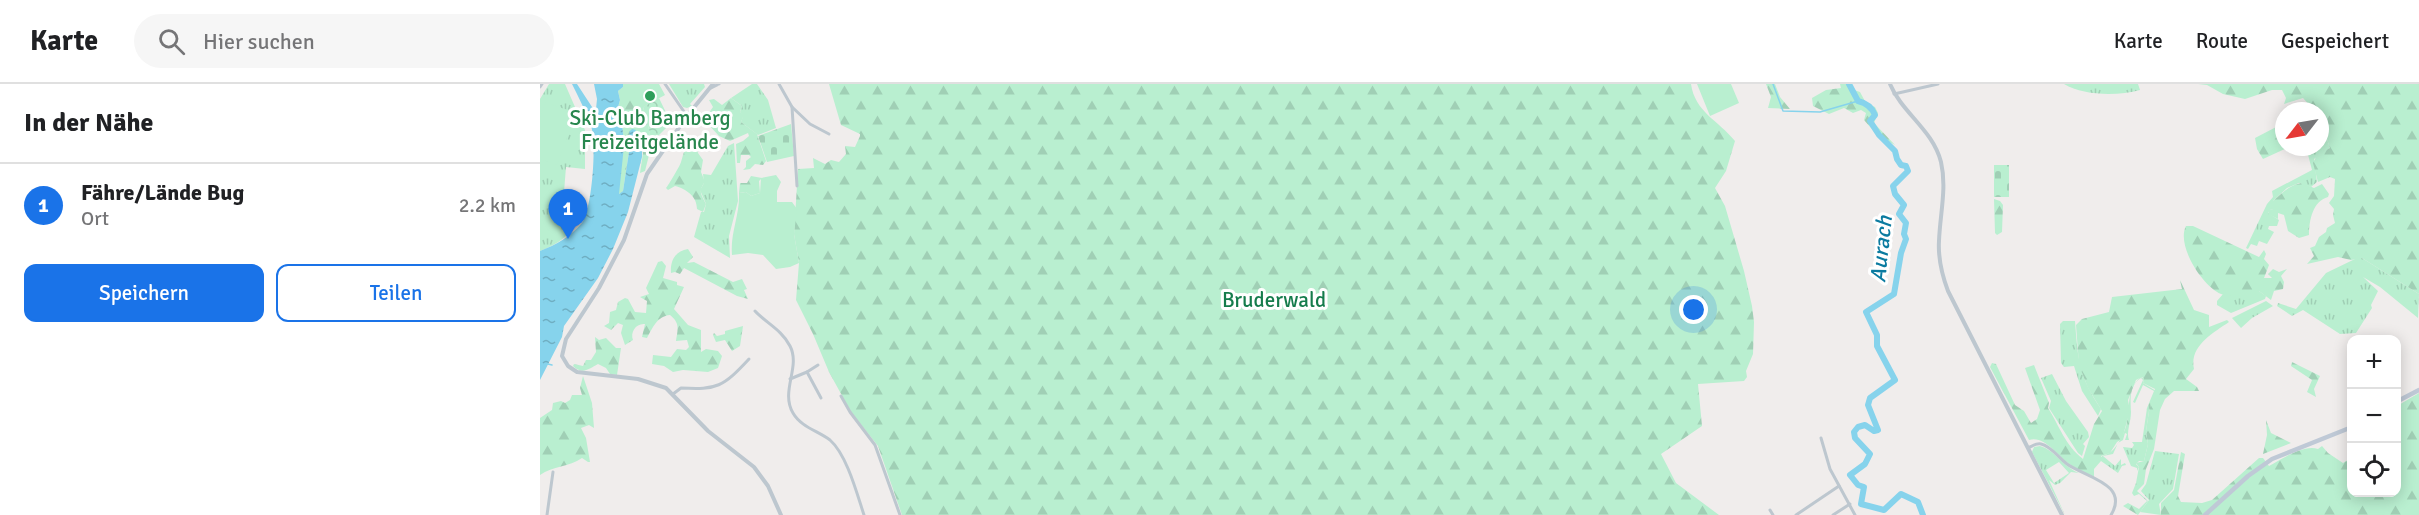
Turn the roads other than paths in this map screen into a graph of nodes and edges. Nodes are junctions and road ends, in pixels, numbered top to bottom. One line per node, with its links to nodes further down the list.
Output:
1 (665, 84): 10 (street)
2 (719, 84): 6 (street)
3 (779, 84): 9 (street)
4 (1890, 84): 8 (street)
5 (1938, 84): 7 (street)
6 (711, 86): 10 (street)
7 (1923, 86): 8 (street)
8 (1896, 96): 25 (street)
9 (792, 107): 11 (street); 12 (street)
10 (687, 116): 19 (street)
11 (829, 134)
12 (797, 186)
13 (755, 310): 17 (street)
14 (748, 359): 19 (street)
15 (818, 364): 16 (street)
16 (807, 372): 17 (street); 21 (street)
17 (790, 379): 32 (street)
18 (2419, 390): 22 (main road)
19 (673, 394): 31 (street)
20 (841, 396): 33 (street)
21 (821, 398)
22 (2401, 400)
23 (2347, 429): 40 (main road)
24 (1821, 438): 27 (street)
25 (2028, 448): 38 (street); 39 (street)
26 (554, 472): 30 (street)
27 (1839, 486): 28 (street); 35 (street)
28 (1850, 504): 36 (street); 37 (street)
29 (1770, 510): 34 (street)
30 (547, 515)
31 (781, 515)
32 (864, 515)
33 (900, 515)
34 (1773, 515)
35 (1796, 515)
36 (1833, 515)
37 (1855, 515)
38 (2062, 515)
39 (2111, 515)
40 (2205, 515)

